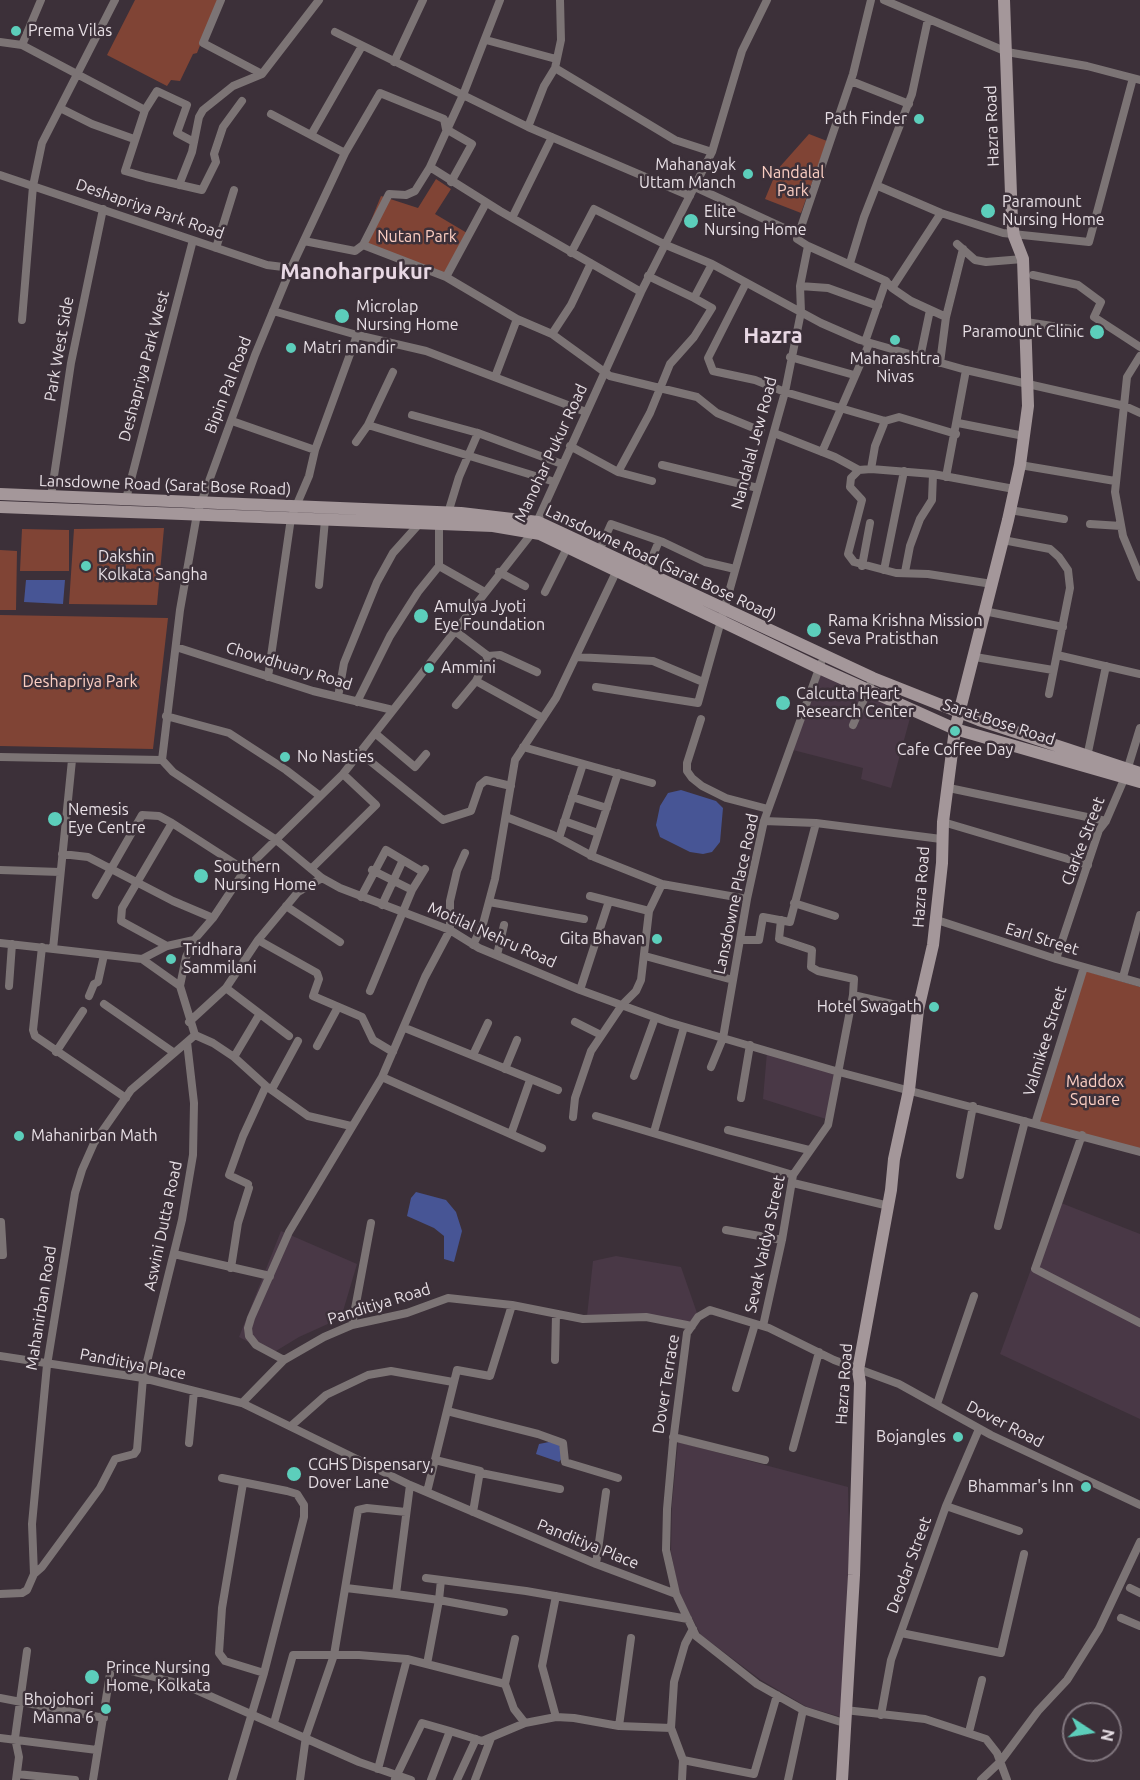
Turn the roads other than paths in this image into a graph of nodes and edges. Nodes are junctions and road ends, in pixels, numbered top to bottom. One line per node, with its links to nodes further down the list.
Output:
1 (41, 0): 16 (street)
2 (115, 0): 21 (street)
3 (224, 0): 22 (street)
4 (319, 0): 22 (street)
5 (423, 0): 19 (street)
6 (500, 0): 14 (street)
7 (560, 0): 20 (street)
8 (767, 0): 37 (street, Manohar Pukur Road)
9 (871, 0): 24 (street)
10 (884, 0): 12 (street)
11 (1004, 0): 18 (main road, Hazra Road)
12 (928, 19): 18 (street); 27 (street)
13 (335, 32): 17 (street)
14 (486, 40): 20 (street); 25 (street)
15 (0, 42): 16 (street)
16 (22, 45): 21 (street)
17 (362, 46): 19 (street); 33 (street)
18 (1007, 52): 23 (street); 53 (main road, Hazra Road)
19 (394, 62): 25 (street)
20 (555, 64): 31 (street); 37 (street)
21 (78, 73): 28 (street); 29 (street)
22 (262, 74): 36 (street)
23 (1136, 79): 53 (street)
24 (851, 81): 27 (street); 52 (street)
25 (463, 96): 31 (street); 32 (street)
26 (242, 101): 42 (street)
27 (909, 104): 44 (street)
28 (60, 108): 35 (street); 43 (street)
29 (146, 110): 35 (street); 36 (street)
30 (271, 114): 33 (street)
31 (528, 127): 34 (street)
32 (446, 129): 38 (street, Bipin Pal Road); 39 (street); 41 (street)
33 (311, 135): 38 (street)
34 (552, 137): 47 (street); 51 (street)
35 (134, 139): 42 (street)
36 (194, 142): 42 (street)
37 (712, 152): 45 (street, Manohar Pukur Road)
38 (345, 153): 55 (street, Bipin Pal Road)
39 (430, 167): 41 (street); 56 (street)
40 (0, 175): 43 (street, Deshapriya Park Road)
41 (451, 182): 48 (street)
42 (179, 185)
43 (33, 186): 49 (street, Deshapriya Park Road); 80 (street)
44 (878, 186): 50 (street); 64 (street)
45 (695, 187): 47 (street, Manohar Pukur Road); 52 (street)
46 (234, 190): 59 (street)
47 (690, 196): 57 (street, Manohar Pukur Road)
48 (486, 203): 51 (street); 68 (street)
49 (103, 209): 54 (street, Deshapriya Park Road); 133 (street, Park West Side)
50 (941, 213): 53 (street); 70 (street)
51 (512, 218): 60 (street)
52 (799, 235): 58 (street)
53 (1014, 236): 61 (main road, Hazra Road)
54 (193, 240): 59 (street, Deshapriya Park Road); 134 (street, Deshapriya Park West)
55 (304, 241): 56 (street); 65 (street, Bipin Pal Road)
56 (363, 245): 68 (street)
57 (666, 245): 60 (street); 63 (street); 67 (street, Manohar Pukur Road)
58 (808, 246): 64 (street); 71 (street, Nandalal Jew Road)
59 (216, 248): 65 (street, Deshapriya Park Road)
60 (571, 253): 62 (street)
61 (1023, 259): 78 (street); 81 (main road, Hazra Road)
62 (591, 263): 72 (street); 83 (street)
63 (712, 264): 69 (street); 73 (street)
64 (850, 264): 70 (street)
65 (291, 268): 76 (street, Bipin Pal Road)
66 (1033, 275): 86 (street)
67 (648, 276): 72 (street, Manohar Pukur Road); 73 (street)
68 (446, 277): 79 (street)
69 (746, 283): 77 (street); 98 (street)
70 (889, 284): 74 (street); 75 (street)
71 (800, 286): 74 (street); 77 (street, Nandalal Jew Road)
72 (641, 292): 93 (street, Manohar Pukur Road)
73 (694, 298): 97 (street)
74 (878, 306): 85 (street)
75 (930, 310): 78 (street); 88 (street)
76 (273, 311): 84 (street); 105 (street, Bipin Pal Road)
77 (801, 312): 85 (street); 87 (street, Nandalal Jew Road)
78 (946, 317): 89 (street)
79 (518, 319): 83 (street); 95 (street)
80 (22, 320)
81 (1026, 322): 82 (street); 96 (main road, Hazra Road)
82 (1072, 330)
83 (552, 334): 93 (street)
84 (357, 335): 95 (street); 115 (street)
85 (867, 343): 88 (street); 94 (street)
86 (1140, 346)
87 (790, 357): 94 (street); 98 (street, Nandalal Jew Road)
88 (920, 358): 89 (street)
89 (940, 363): 91 (street)
90 (1138, 363): 99 (street)
91 (966, 370): 96 (street); 106 (street)
92 (393, 372): 107 (street)
93 (604, 372): 97 (street); 101 (street, Manohar Pukur Road)
94 (854, 375): 100 (street)
95 (495, 377): 101 (street)
96 (1029, 383): 99 (street); 112 (main road, Hazra Road)
97 (662, 387): 108 (street); 124 (street)
98 (785, 392): 100 (street); 110 (street, Nandalal Jew Road)
99 (1125, 406): 102 (street); 128 (street)
100 (842, 407): 104 (street); 116 (street)
101 (586, 412): 114 (street, Manohar Pukur Road)
102 (1140, 413)
103 (411, 415): 109 (street)
104 (885, 421): 111 (street); 121 (street)
105 (232, 422): 115 (street); 135 (street, Bipin Pal Road)
106 (958, 423): 111 (street); 112 (street)
107 (369, 424): 113 (street); 117 (street)
108 (761, 431)
109 (478, 433): 117 (street); 118 (street)
110 (774, 433): 116 (street); 130 (street, Nandalal Jew Road)
111 (956, 434): 126 (street)
112 (1023, 436): 120 (main road, Hazra Road)
113 (356, 442)
114 (570, 446): 118 (street, Manohar Pukur Road); 124 (street)
115 (315, 450): 138 (street)
116 (822, 452): 122 (street)
117 (469, 457): 129 (street); 139 (street)
118 (562, 464): 129 (street, Manohar Pukur Road)
119 (662, 465): 130 (street)
120 (1020, 465): 128 (street); 131 (main road, Hazra Road)
121 (871, 469): 122 (street); 123 (street)
122 (859, 470): 156 (street)
123 (904, 471): 125 (street); 158 (street)
124 (618, 472): 127 (street)
125 (933, 474): 126 (street); 160 (street)
126 (946, 477): 131 (street)
127 (652, 481)
128 (1115, 481): 147 (street)
129 (555, 482): 148 (street, Manohar Pukur Road)
130 (758, 488): 157 (street, Nandalal Jew Road)
131 (1014, 489): 137 (main road, Hazra Road)
132 (0, 494): 133 (main road, Lansdowne Road (Sarat Bose Road))
133 (51, 496): 134 (main road, Lansdowne Road (Sarat Bose Road))
134 (126, 499): 135 (main road, Lansdowne Road (Sarat Bose Road))
135 (201, 502): 138 (main road, Lansdowne Road (Sarat Bose Road)); 140 (street, Bipin Pal Road)
136 (0, 507): 140 (main road, Lansdowne Road (Sarat Bose Road))
137 (1010, 510): 141 (street); 149 (main road, Hazra Road)
138 (293, 512): 139 (main road, Lansdowne Road (Sarat Bose Road)); 140 (main road, Lansdowne Road (Sarat Bose Road)); 142 (main road, Lansdowne Road (Sarat Bose Road)); 182 (street)
139 (448, 513): 148 (main road, Lansdowne Road (Sarat Bose Road))
140 (197, 514): 172 (street)
141 (1064, 519)
142 (325, 520): 144 (main road, Lansdowne Road (Sarat Bose Road)); 164 (street)
143 (870, 523): 156 (street)
144 (419, 524): 146 (main road, Lansdowne Road (Sarat Bose Road)); 188 (street)
145 (1090, 524): 147 (street)
146 (439, 525): 148 (main road, Lansdowne Road (Sarat Bose Road)); 155 (street)
147 (1121, 526): 154 (street)
148 (535, 527): 151 (main road, Lansdowne Road (Sarat Bose Road)); 152 (main road, Lansdowne Road (Sarat Bose Road)); 161 (street, Manohar Pukur Road)
149 (1003, 540): 163 (main road, Hazra Road); 170 (street)
150 (659, 541): 152 (street); 157 (street); 159 (street)
151 (568, 546): 153 (main road, Lansdowne Road (Sarat Bose Road)); 167 (street)
152 (600, 549): 153 (main road, Lansdowne Road (Sarat Bose Road))
153 (620, 565): 159 (main road, Lansdowne Road (Sarat Bose Road)); 169 (main road, Lansdowne Road (Sarat Bose Road)); 175 (street)
154 (1137, 565): 162 (street)
155 (439, 566): 166 (street); 189 (street)
156 (862, 566): 158 (street)
157 (735, 568): 169 (street, Nandalal Jew Road)
158 (884, 570): 160 (street)
159 (646, 572): 169 (main road, Lansdowne Road (Sarat Bose Road))
160 (905, 572): 163 (street)
161 (499, 573): 165 (street); 166 (street, Manohar Pukur Road)
162 (1140, 577)
163 (992, 584): 168 (main road, Hazra Road)
164 (319, 585)
165 (525, 586)
166 (483, 591): 171 (street, Manohar Pukur Road)
167 (544, 592)
168 (984, 611): 170 (street); 176 (main road, Hazra Road)
169 (724, 616): 177 (main road, Lansdowne Road (Sarat Bose Road)); 184 (street, Nandalal Jew Road)
170 (1063, 627): 173 (street)
171 (455, 631): 174 (street); 191 (street, Manohar Pukur Road)
172 (176, 647): 182 (street, Chowdhuary Road); 193 (street)
173 (1057, 655): 178 (street); 179 (street)
174 (488, 656): 180 (street); 183 (street)
175 (576, 657): 184 (street); 194 (street)
176 (975, 657): 179 (street); 192 (main road, Hazra Road)
177 (821, 662): 185 (main road, Lansdowne Road (Sarat Bose Road)); 219 (street, Lansdowne Place Road)
178 (1106, 666): 181 (street); 204 (street)
179 (1053, 670): 187 (street)
180 (537, 672)
181 (1140, 674)
182 (268, 677): 188 (street, Chowdhuary Road)
183 (477, 681): 190 (street); 194 (street)
184 (703, 682): 186 (street, Nandalal Jew Road)
185 (870, 683): 192 (main road, Lansdowne Road (Sarat Bose Road)); 196 (street); 198 (main road, Sarat Bose Road)
186 (596, 687)
187 (1049, 694)
188 (338, 697): 189 (street, Chowdhuary Road)
189 (357, 702): 191 (street, Chowdhuary Road)
190 (456, 705)
191 (393, 710): 199 (street, Manohar Pukur Road)
192 (959, 713): 198 (main road, Hazra Road); 204 (main road, Lansdowne Road (Sarat Bose Road))
193 (166, 716): 206 (street); 216 (street)
194 (543, 718): 200 (street)
195 (701, 719): 219 (street)
196 (853, 725)
197 (1140, 728): 209 (street, Clarke Street)
198 (955, 729): 209 (main road, Sarat Bose Road); 215 (main road, Hazra Road)
199 (376, 734): 201 (street, Manohar Pukur Road); 202 (street)
200 (523, 747): 207 (street); 214 (street)
201 (360, 753): 211 (street, Manohar Pukur Road); 214 (street)
202 (426, 754)
203 (0, 757): 205 (street)
204 (1087, 757): 209 (main road, Lansdowne Road (Sarat Bose Road))
205 (72, 760): 206 (street); 232 (street)
206 (162, 760): 229 (street, Motilal Nehru Road)
207 (583, 764): 208 (street); 217 (street)
208 (618, 773): 213 (street); 218 (street)
209 (1126, 773): 210 (main road, Lansdowne Road (Sarat Bose Road)); 212 (main road, Sarat Bose Road); 223 (street, Clarke Street)
210 (1140, 773)
211 (344, 774): 216 (street, Manohar Pukur Road); 237 (street)
212 (1140, 782)
213 (652, 783)
214 (511, 786): 220 (street)
215 (949, 788): 223 (street); 224 (main road, Hazra Road)
216 (320, 796): 229 (street, Manohar Pukur Road)
217 (572, 797): 218 (street); 221 (street)
218 (607, 808): 227 (street)
219 (768, 809): 222 (street, Lansdowne Place Road)
220 (506, 817): 228 (street); 252 (street)
221 (564, 821): 227 (street); 228 (street)
222 (764, 821): 226 (street); 250 (street, Lansdowne Place Road)
223 (1106, 821): 235 (street, Clarke Street)
224 (943, 822): 230 (main road, Hazra Road); 235 (street)
225 (172, 823): 236 (street); 239 (street); 244 (street)
226 (816, 823): 230 (street); 253 (street)
227 (598, 833): 233 (street)
228 (559, 838): 233 (street)
229 (275, 839): 237 (street, Motilal Nehru Road); 239 (street, Manohar Pukur Road)
230 (941, 839): 263 (main road, Hazra Road)
231 (465, 853): 265 (street)
232 (62, 854): 236 (street); 241 (street)
233 (591, 856): 245 (street)
234 (403, 860): 240 (street); 243 (street); 246 (street)
235 (1088, 865): 280 (street, Clarke Street)
236 (112, 868): 244 (street); 247 (street)
237 (311, 869): 242 (street, Motilal Nehru Road)
238 (0, 870): 241 (street)
239 (245, 870): 260 (street, Manohar Pukur Road)
240 (373, 871): 243 (street); 249 (street)
241 (60, 872): 275 (street)
242 (322, 878): 249 (street, Motilal Nehru Road); 255 (street)
243 (392, 881): 246 (street); 254 (street)
244 (137, 883): 260 (street); 273 (street)
245 (662, 884): 250 (street); 256 (street)
246 (412, 890): 257 (street)
247 (96, 895)
248 (590, 896): 251 (street)
249 (361, 897): 254 (street, Motilal Nehru Road)
250 (747, 899): 268 (street, Lansdowne Place Road)
251 (609, 901): 256 (street); 288 (street)
252 (489, 902): 261 (street); 272 (street)
253 (794, 903): 259 (street); 262 (street)
254 (382, 905): 257 (street, Motilal Nehru Road)
255 (286, 906): 267 (street); 270 (street)
256 (649, 911): 278 (street)
257 (403, 913): 265 (street, Motilal Nehru Road); 289 (street)
258 (1140, 915): 282 (street)
259 (835, 916)
260 (213, 918): 266 (street, Manohar Pukur Road)
261 (584, 919)
262 (781, 920): 268 (street); 290 (street)
263 (937, 920): 280 (street, Earl Street); 295 (main road, Hazra Road)
264 (504, 925): 277 (street)
265 (450, 930): 272 (street, Motilal Nehru Road); 303 (street)
266 (194, 940): 273 (street); 286 (street)
267 (258, 940): 287 (street); 294 (street)
268 (740, 940): 283 (street, Lansdowne Place Road)
269 (0, 942): 271 (street)
270 (340, 942)
271 (12, 944): 274 (street); 285 (street)
272 (473, 945): 277 (street, Motilal Nehru Road)
273 (167, 946): 279 (street)
274 (42, 947): 275 (street); 313 (street)
275 (53, 949): 276 (street)
276 (104, 955): 279 (street); 291 (street)
277 (497, 955): 288 (street, Motilal Nehru Road)
278 (645, 956): 283 (street); 293 (street)
279 (142, 959): 286 (street)
280 (1056, 959): 281 (street, Earl Street)
281 (1083, 967): 282 (street, Earl Street); 333 (street, Valmikee Street)
282 (1123, 977): 284 (street, Earl Street)
283 (733, 980): 307 (street, Lansdowne Place Road)
284 (1140, 983)
285 (9, 986)
286 (180, 986): 299 (street)
287 (226, 988): 297 (street); 299 (street)
288 (580, 990): 293 (street, Motilal Nehru Road)
289 (370, 991)
290 (853, 995): 295 (street); 320 (street, Sevak Vaidya Street)
291 (89, 996)
292 (104, 1004): 314 (street)
293 (622, 1005): 298 (street, Motilal Nehru Road); 305 (street)
294 (339, 1007): 311 (street); 315 (street)
295 (918, 1010): 326 (main road, Hazra Road)
296 (83, 1011): 313 (street)
297 (259, 1015): 306 (street); 317 (street)
298 (655, 1018): 302 (street, Motilal Nehru Road); 321 (street)
299 (189, 1022): 304 (street)
300 (575, 1022): 305 (street)
301 (488, 1023): 316 (street)
302 (684, 1027): 307 (street, Motilal Nehru Road); 336 (street)
303 (405, 1028): 315 (street); 316 (street)
304 (195, 1035): 310 (street); 317 (street)
305 (601, 1035): 331 (street)
306 (289, 1036)
307 (723, 1038): 312 (street, Motilal Nehru Road); 318 (street, Lansdowne Place Road)
308 (518, 1040): 319 (street)
309 (298, 1041): 324 (street)
310 (187, 1042): 314 (street, Mahanirban Road); 350 (street, Aswini Dutta Road)
311 (317, 1046)
312 (750, 1046): 320 (street, Motilal Nehru Road); 328 (street)
313 (56, 1052): 327 (street)
314 (173, 1052): 327 (street, Mahanirban Road)
315 (393, 1052): 322 (street)
316 (473, 1055): 319 (street)
317 (234, 1057): 324 (street)
318 (711, 1067)
319 (505, 1069): 323 (street)
320 (839, 1072): 326 (street, Motilal Nehru Road); 340 (street, Sevak Vaidya Street)
321 (634, 1076)
322 (382, 1077): 334 (street); 337 (street)
323 (530, 1080): 325 (street); 337 (street)
324 (269, 1088): 334 (street); 352 (street)
325 (558, 1090)
326 (909, 1090): 329 (street, Motilal Nehru Road); 344 (main road, Hazra Road)
327 (126, 1098): 365 (street, Mahanirban Road)
328 (741, 1098)
329 (974, 1106): 332 (street, Motilal Nehru Road); 342 (street)
330 (596, 1116): 336 (street)
331 (573, 1118)
332 (1025, 1121): 333 (street, Motilal Nehru Road); 347 (street)
333 (1035, 1124): 338 (street, Motilal Nehru Road)
334 (351, 1126): 353 (street)
335 (728, 1130): 340 (street)
336 (654, 1132): 343 (street)
337 (511, 1134): 339 (street)
338 (1082, 1135): 341 (street, Motilal Nehru Road); 357 (street)
339 (542, 1148)
340 (809, 1150): 343 (street, Sevak Vaidya Street)
341 (1140, 1152)
342 (960, 1175)
343 (793, 1179): 344 (street); 349 (street, Sevak Vaidya Street)
344 (889, 1206): 366 (main road, Hazra Road)
345 (1, 1222): 351 (street)
346 (371, 1223): 358 (street)
347 (998, 1226)
348 (726, 1230): 349 (street)
349 (783, 1240): 359 (street, Sevak Vaidya Street)
350 (174, 1254): 352 (street); 367 (street, Aswini Dutta Road)
351 (0, 1255)
352 (231, 1268): 353 (street)
353 (270, 1276): 363 (street)
354 (974, 1296): 372 (street)
355 (512, 1305): 356 (street, Panditiya Road); 358 (street, Panditiya Road); 368 (street)
356 (556, 1314): 360 (street, Panditiya Road); 364 (street)
357 (1140, 1323)
358 (351, 1325): 363 (street, Panditiya Road)
359 (759, 1325): 360 (street, Dover Terrace); 361 (street, Dover Terrace); 369 (street, Sevak Vaidya Street)
360 (692, 1326): 376 (street, Dover Terrace)
361 (819, 1352): 366 (street, Dover Terrace); 378 (street)
362 (0, 1356): 365 (street, Panditiya Place)
363 (284, 1360): 371 (street, Panditiya Road)
364 (555, 1360)
365 (47, 1365): 367 (street, Panditiya Place); 397 (street, Mahanirban Road)
366 (858, 1370): 372 (street, Dover Road); 427 (main road, Hazra Road)
367 (143, 1378): 370 (street, Panditiya Place); 397 (street, Aswini Dutta Road)
368 (453, 1382): 373 (street); 374 (street)
369 (736, 1388)
370 (194, 1391): 371 (street, Panditiya Place); 377 (street)
371 (242, 1403): 374 (street, Panditiya Place)
372 (937, 1404): 375 (street, Dover Road)
373 (447, 1411): 379 (street); 383 (street)
374 (291, 1426): 385 (street, Panditiya Place)
375 (979, 1429): 389 (street, Dover Road); 390 (street, Deodar Street)
376 (673, 1437): 380 (street); 405 (street, Dover Terrace)
377 (189, 1443)
378 (793, 1448)
379 (435, 1460): 381 (street); 387 (street)
380 (765, 1460)
381 (481, 1473): 386 (street); 392 (street)
382 (222, 1478): 384 (street)
383 (618, 1478)
384 (243, 1483): 420 (street); 420 (street)
385 (410, 1485): 387 (street, Panditiya Place); 391 (street)
386 (560, 1489)
387 (427, 1492): 392 (street, Panditiya Place)
388 (606, 1492): 396 (street)
389 (1140, 1504)
390 (946, 1506): 393 (street); 413 (street, Deodar Street)
391 (406, 1512): 400 (street); 404 (street)
392 (473, 1512): 396 (street, Panditiya Place)
393 (1019, 1531)
394 (1140, 1542): 446 (street)
395 (1024, 1554): 413 (street)
396 (596, 1564): 405 (street, Panditiya Place)
397 (34, 1574): 403 (street)
398 (426, 1578): 399 (street)
399 (441, 1581): 406 (street); 407 (street)
400 (346, 1588): 404 (street); 417 (street)
401 (1130, 1588): 402 (street)
402 (1140, 1593)
403 (0, 1594)
404 (396, 1594): 407 (street)
405 (676, 1594): 410 (street)
406 (556, 1596): 410 (street); 430 (street)
407 (439, 1600): 408 (street); 419 (street)
408 (504, 1612)
409 (1121, 1618): 411 (street)
410 (688, 1620): 412 (street)
411 (1140, 1626)
412 (693, 1629): 423 (street); 436 (street)
413 (901, 1633): 429 (street, Deodar Street)
414 (632, 1638): 435 (street)
415 (516, 1639): 422 (street)
416 (27, 1651): 425 (street)
417 (333, 1655): 418 (street); 432 (street); 439 (street)
418 (407, 1659): 419 (street); 447 (street)
419 (427, 1664): 422 (street)
420 (264, 1673): 428 (street)
421 (982, 1680): 438 (street)
422 (505, 1684): 433 (street)
423 (777, 1695): 426 (street); 445 (street)
424 (0, 1698): 425 (street)
425 (21, 1701): 431 (street); 441 (street)
426 (803, 1710): 434 (street); 459 (street)
427 (845, 1710): 429 (street); 434 (main road, Hazra Road)
428 (252, 1712): 431 (street); 432 (street); 452 (street)
429 (881, 1715): 438 (street)
430 (556, 1717): 433 (street); 435 (street)
431 (104, 1718): 444 (street)
432 (274, 1723): 439 (street)
433 (525, 1723): 442 (street)
434 (844, 1723): 460 (main road, Hazra Road)
435 (619, 1726): 436 (street)
436 (671, 1728): 445 (street)
437 (450, 1731): 443 (street); 449 (street); 455 (street)
438 (969, 1732): 446 (street)
439 (306, 1736): 447 (street); 453 (street)
440 (0, 1738): 441 (street)
441 (15, 1738): 444 (street); 448 (street)
442 (491, 1738): 443 (street); 457 (street)
443 (476, 1739): 456 (street)
444 (97, 1750): 451 (street)
445 (683, 1760): 458 (street)
446 (1000, 1762): 461 (street); 462 (street)
447 (378, 1769): 449 (street)
448 (17, 1777): 450 (street)
449 (395, 1778): 454 (street)
450 (75, 1780)
451 (93, 1780)
452 (232, 1780)
453 (300, 1780)
454 (411, 1780)
455 (431, 1780)
456 (457, 1780)
457 (475, 1780)
458 (682, 1780)
459 (788, 1780)
460 (842, 1780)
461 (981, 1780)
462 (1007, 1780)

